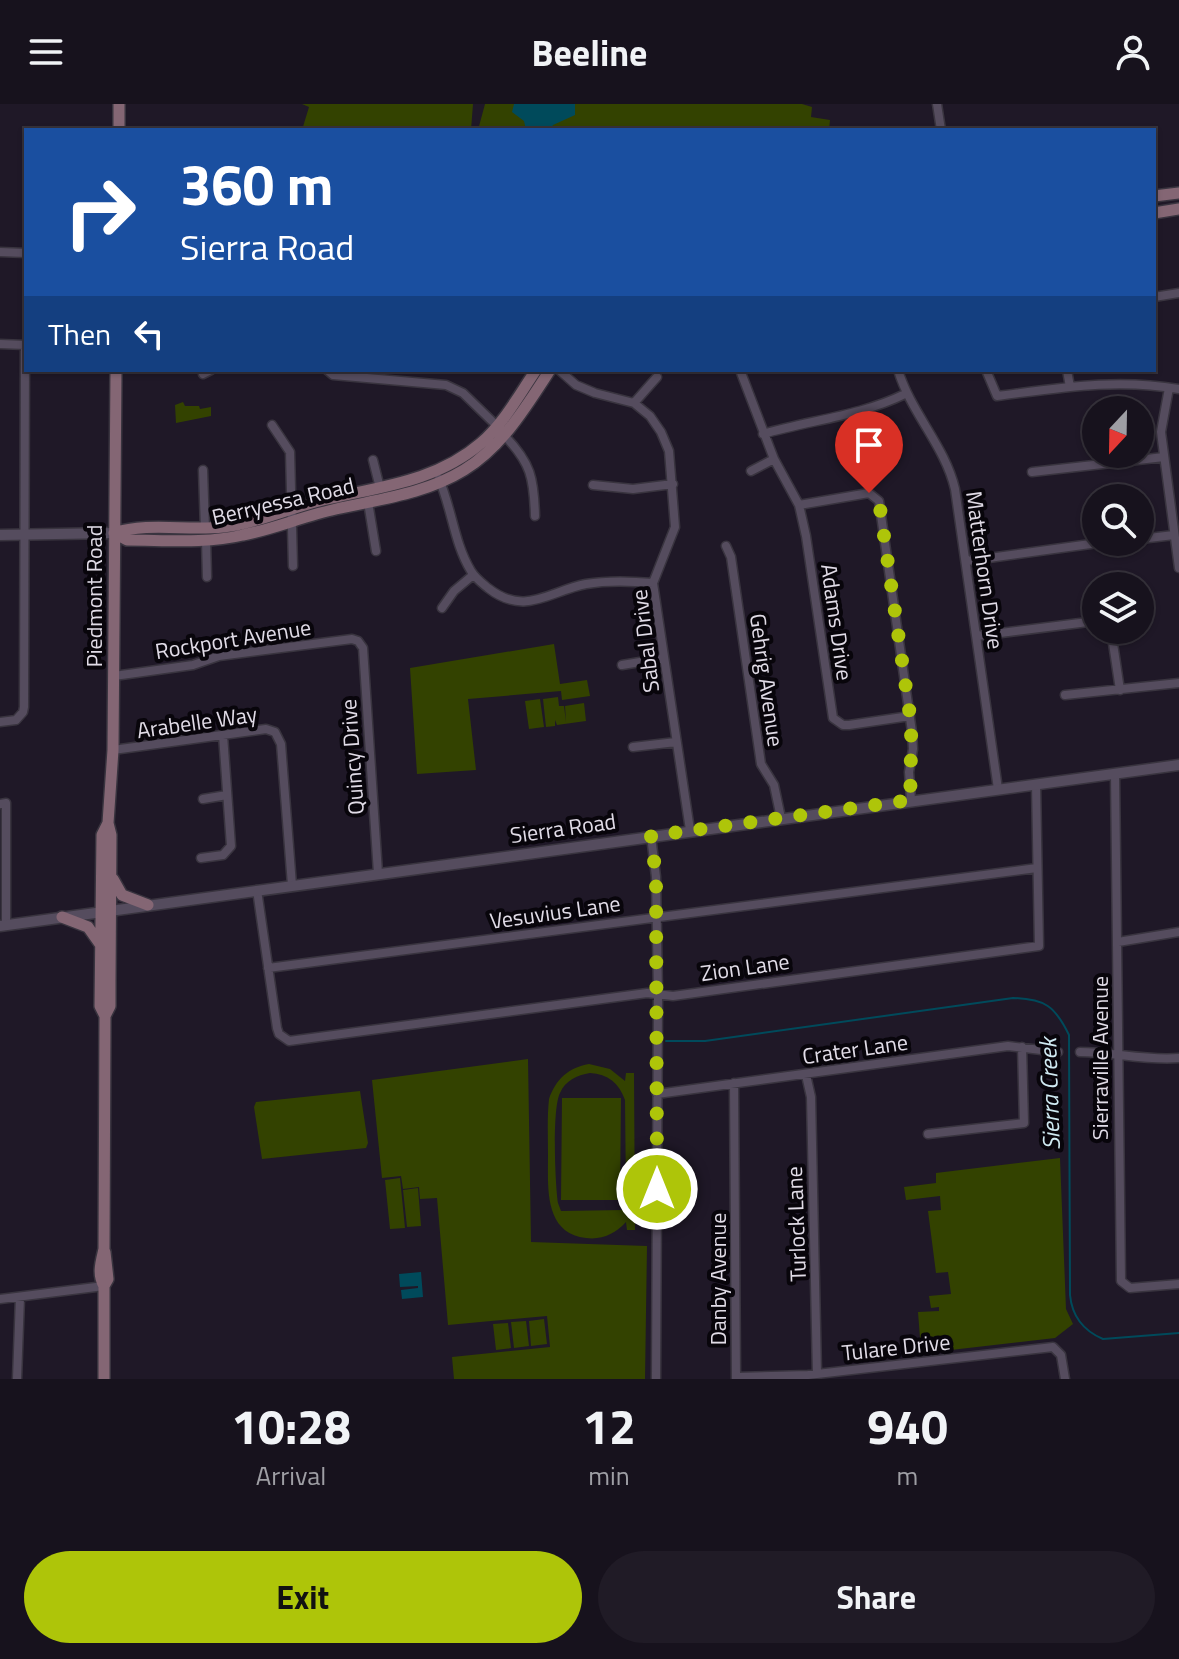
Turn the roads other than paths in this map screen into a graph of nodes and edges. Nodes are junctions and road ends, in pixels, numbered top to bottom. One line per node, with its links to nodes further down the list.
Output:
1 (119, 104): 3 (main road)
2 (937, 104): 4 (street)
3 (119, 128)
4 (941, 128)
5 (1179, 193): 6 (main road)
6 (1156, 196)
7 (1179, 209): 8 (main road)
8 (1156, 213)
9 (0, 252): 10 (street)
10 (24, 253)
11 (1179, 293): 12 (street)
12 (1156, 297)
13 (0, 344): 14 (street)
14 (24, 345)
15 (25, 372): 48 (street)
16 (116, 372): 47 (main road, Piedmont Road)
17 (329, 372): 31 (street)
18 (535, 372): 31 (main road, Berryessa Road)
19 (548, 372): 31 (main road, Berryessa Road)
20 (561, 372): 29 (street)
21 (741, 372): 32 (street, Adams Drive)
22 (899, 372): 28 (street, Matterhorn Drive)
23 (987, 372): 26 (street)
24 (1067, 372): 26 (street)
25 (657, 377): 29 (street)
26 (1070, 387): 27 (street)
27 (1174, 388): 33 (street)
28 (905, 394): 32 (street); 56 (street, Matterhorn Drive)
29 (634, 403): 40 (street, Sabal Drive)
30 (272, 425): 45 (street)
31 (500, 431): 39 (main road, Berryessa Road); 46 (street)
32 (763, 434): 34 (street, Adams Drive)
33 (1164, 457): 38 (street); 51 (street)
34 (774, 459): 37 (street); 44 (street, Adams Drive)
35 (373, 460): 42 (street)
36 (203, 470): 49 (street)
37 (751, 471)
38 (1032, 472)
39 (438, 477): 42 (main road, Berryessa Road); 43 (main road, Berryessa Road); 59 (street)
40 (673, 484): 41 (street); 61 (street, Sabal Drive)
41 (593, 485)
42 (380, 488): 45 (main road, Berryessa Road)
43 (368, 502): 45 (main road, Berryessa Road); 55 (street)
44 (799, 505): 73 (street, Adams Drive); 73 (street)
45 (291, 514): 49 (main road, Berryessa Road); 57 (street)
46 (535, 516)
47 (114, 533): 48 (street); 49 (main road, Berryessa Road); 69 (main road, Piedmont Road)
48 (24, 534): 50 (street); 74 (street)
49 (206, 534): 60 (street)
50 (0, 535)
51 (1174, 535): 52 (street); 58 (street)
52 (1154, 537)
53 (1082, 545): 56 (street)
54 (726, 546): 87 (street, Gehrig Avenue)
55 (376, 551)
56 (967, 561): 64 (street, Matterhorn Drive)
57 (293, 566)
58 (1179, 568)
59 (473, 575): 61 (street); 62 (street)
60 (207, 577)
61 (653, 583): 67 (street, Sabal Drive)
62 (442, 608)
63 (1082, 623): 64 (street)
64 (977, 636): 82 (street, Matterhorn Drive)
65 (358, 641): 69 (street, Rockport Avenue); 94 (street, Quincy Drive)
66 (1113, 644): 71 (street)
67 (664, 658): 68 (street); 76 (street, Sabal Drive)
68 (622, 665)
69 (114, 676): 78 (main road, Piedmont Road)
70 (1179, 683): 71 (street)
71 (1120, 690): 72 (street)
72 (1065, 695)
73 (910, 716): 85 (street)
74 (0, 722)
75 (223, 735): 78 (street, Arabelle Way); 83 (street); 95 (street, Arabelle Way)
76 (676, 742): 77 (street); 89 (street, Sabal Drive)
77 (633, 747)
78 (113, 750): 88 (main road, Piedmont Road)
79 (1179, 765): 80 (street, Sierra Road)
80 (1115, 774): 81 (street, Sierra Road); 103 (street, Sierraville Avenue)
81 (1036, 784): 82 (street, Sierra Road); 92 (street, Zion Lane)
82 (998, 789): 85 (street, Sierra Road)
83 (227, 795): 84 (street); 91 (street)
84 (203, 799)
85 (911, 800): 87 (street, Sierra Road)
86 (0, 804): 101 (street)
87 (781, 818): 89 (street, Sierra Road)
88 (108, 823): 93 (main road, Piedmont Road); 98 (main road, Piedmont Road)
89 (690, 830): 90 (street, Sierra Road)
90 (651, 836): 94 (street, Sierra Road); 100 (street)
91 (201, 858)
92 (1037, 868): 100 (street, Vesuvius Lane); 106 (street, Zion Lane)
93 (110, 871): 97 (main road); 98 (main road, Piedmont Road)
94 (378, 873): 95 (street, Sierra Road)
95 (292, 885): 96 (street, Sierra Road)
96 (257, 890): 97 (street, Sierra Road); 105 (street)
97 (148, 905): 98 (street, Sierra Road)
98 (106, 911): 99 (street, Sierra Road); 104 (main road, Piedmont Road); 107 (main road, Piedmont Road)
99 (62, 917): 101 (street, Sierra Road); 104 (main road)
100 (656, 917): 105 (street, Vesuvius Lane); 106 (street)
101 (3, 926)
102 (1179, 932): 103 (street)
103 (1118, 942): 111 (street, Sierraville Avenue)
104 (100, 945): 107 (main road, Piedmont Road)
105 (268, 968): 106 (street, Zion Lane)
106 (658, 995): 115 (street)
107 (105, 1016): 118 (main road, Piedmont Road)
108 (1022, 1047): 109 (street, Crater Lane); 113 (street, Crater Lane); 116 (street)
109 (1058, 1052)
110 (1080, 1052): 111 (street)
111 (1118, 1053): 112 (street); 117 (street, Sierraville Avenue)
112 (1179, 1058)
113 (806, 1075): 114 (street, Crater Lane); 121 (street, Turlock Lane)
114 (734, 1083): 115 (street, Crater Lane); 122 (street, Danby Avenue)
115 (657, 1094): 125 (street)
116 (928, 1134)
117 (1179, 1284)
118 (104, 1286): 119 (street); 124 (main road, Piedmont Road)
119 (20, 1297): 120 (street); 123 (street)
120 (0, 1299)
121 (817, 1374): 122 (street, Tulare Drive); 126 (street, Tulare Drive)
122 (736, 1378)
123 (17, 1379)
124 (104, 1379)
125 (656, 1379)
126 (1065, 1379)

